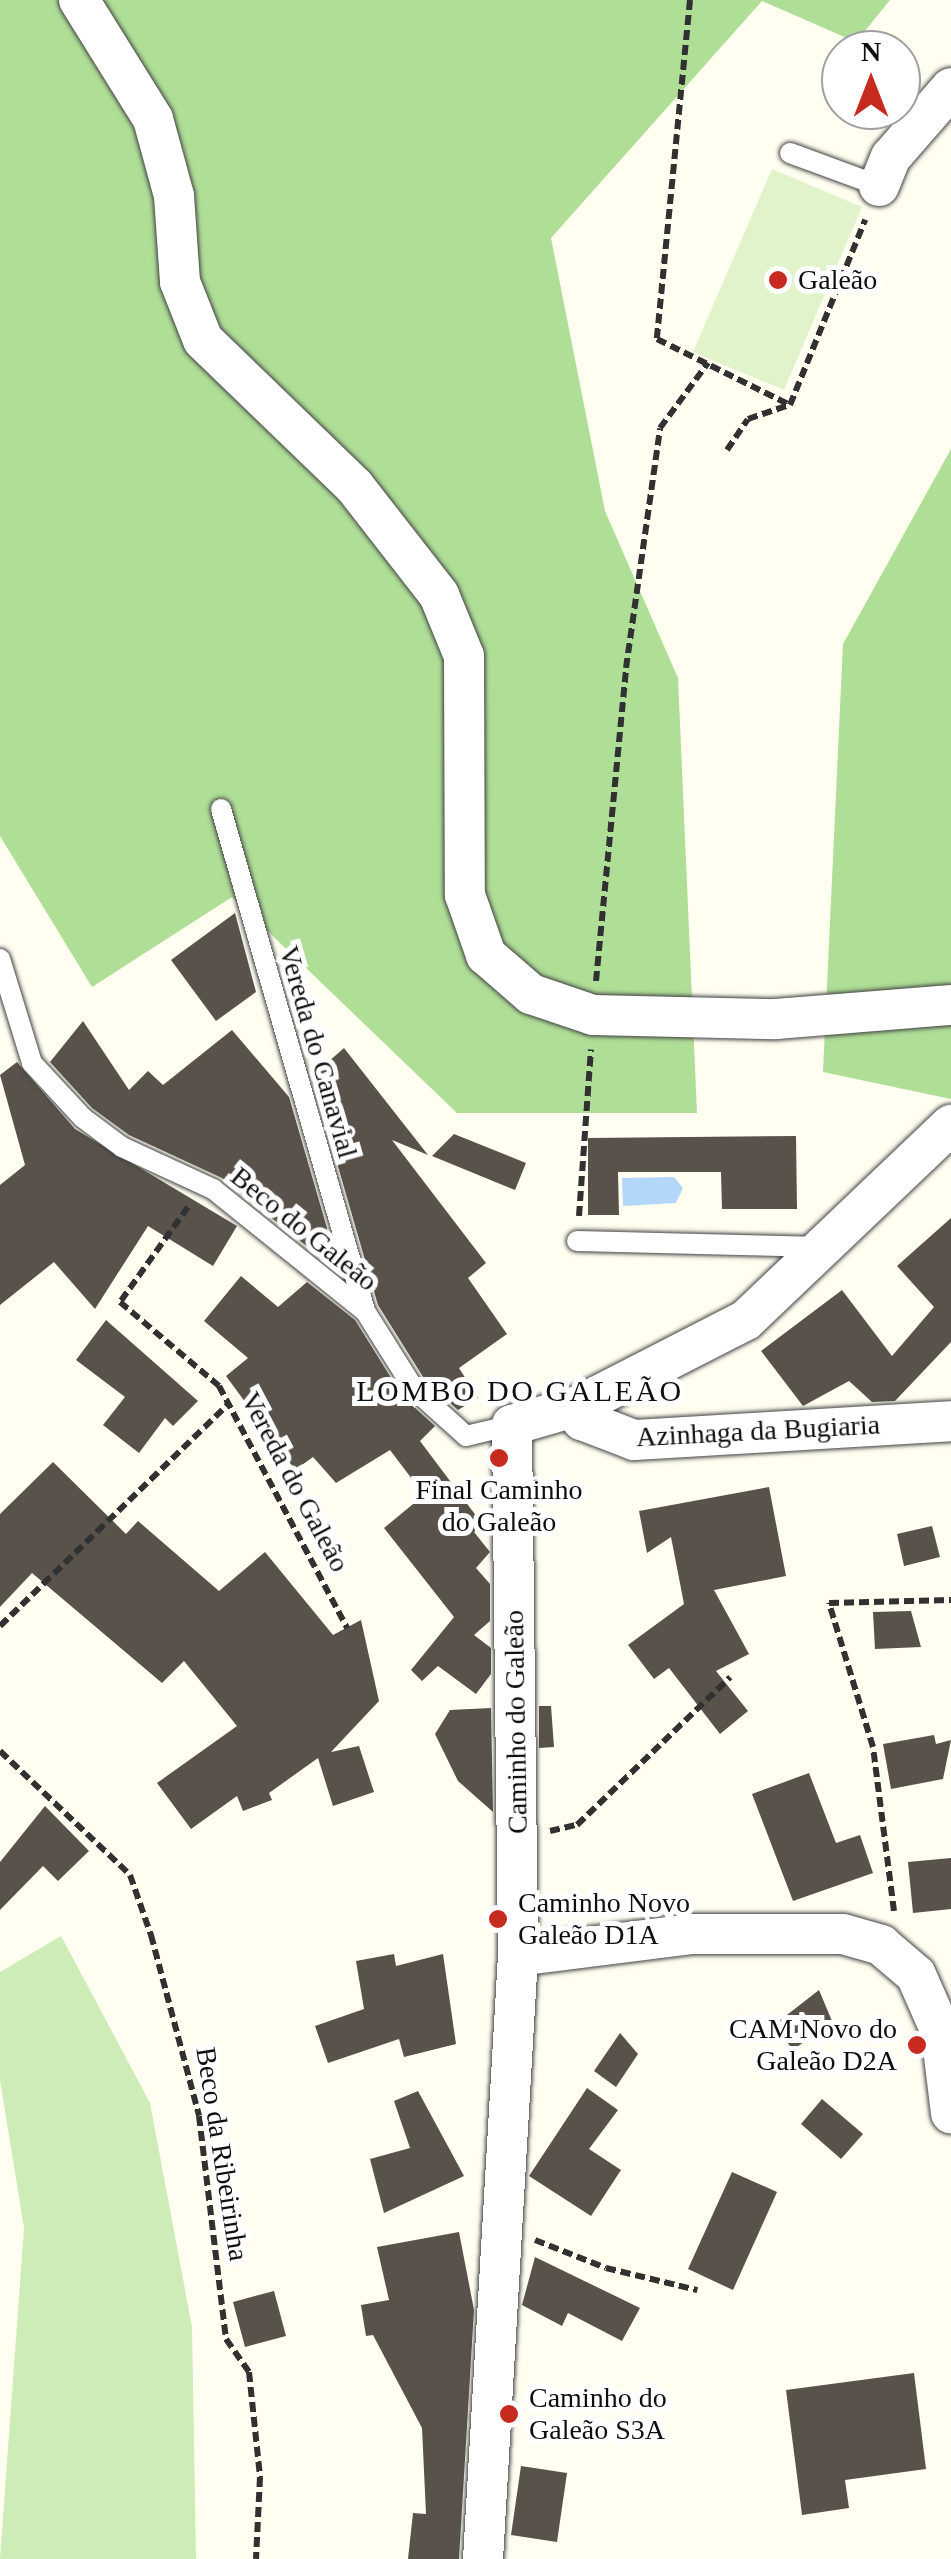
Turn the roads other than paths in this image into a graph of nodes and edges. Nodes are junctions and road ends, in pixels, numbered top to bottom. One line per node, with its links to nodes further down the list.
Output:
1 (80, 0): 7 (street)
2 (951, 88): 4 (street)
3 (790, 152): 4 (lane)
4 (879, 186)
5 (221, 809): 11 (lane, Vereda do Canavial)
6 (0, 959): 11 (lane, Beco do Galeão)
7 (951, 1005)
8 (951, 1125): 10 (street)
9 (577, 1242): 10 (lane)
10 (829, 1247): 12 (street)
11 (365, 1310): 14 (lane, Beco do Galeão)
12 (578, 1406): 13 (street, Azinhaga da Bugiaria); 14 (street)
13 (951, 1421)
14 (512, 1426): 15 (street, Caminho do Galeão)
15 (518, 1956): 16 (street); 17 (street, Caminho do Galeão)
16 (951, 2113)
17 (483, 2559)

